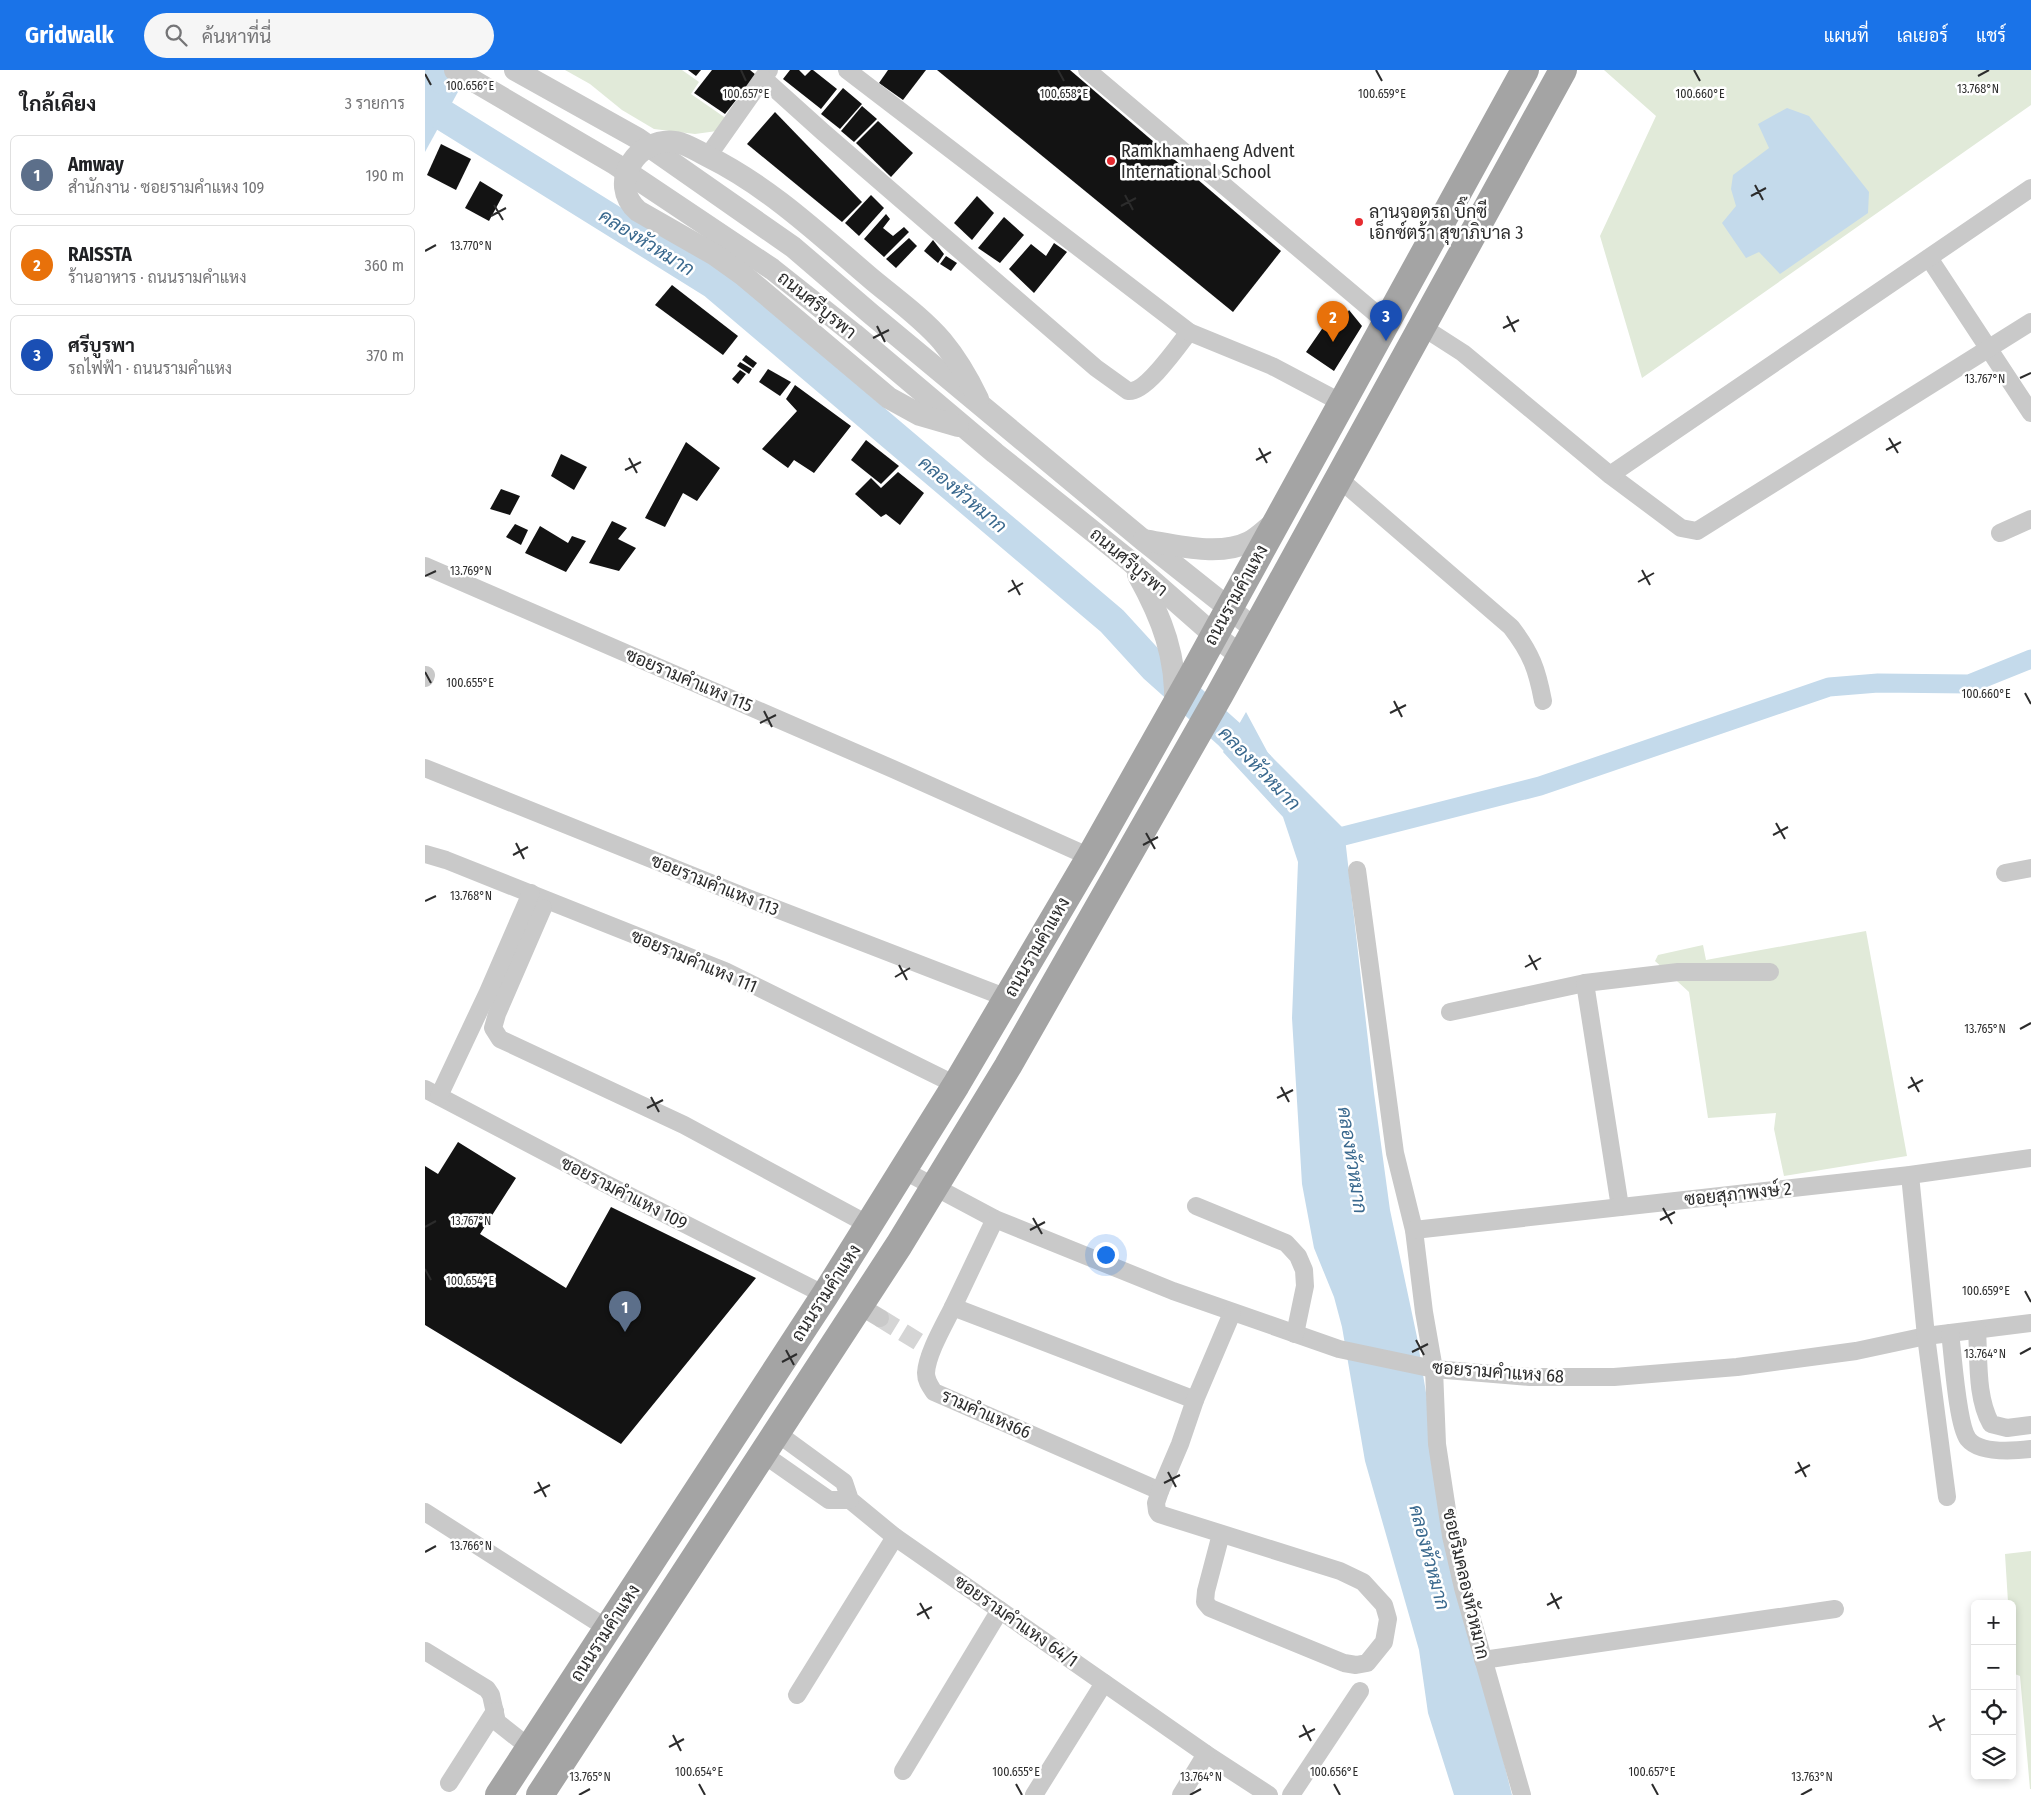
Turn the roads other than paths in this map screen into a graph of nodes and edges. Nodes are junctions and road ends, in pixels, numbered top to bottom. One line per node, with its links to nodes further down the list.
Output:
1 (455, 70): 19 (street, ถนนศรีบูรพา)
2 (515, 70): 17 (street, ถนนศรีบูรพา)
3 (847, 70): 14 (street)
4 (1087, 70): 11 (street)
5 (1525, 70): 11 (main road, ถนนรามคำแหง)
6 (1563, 70): 13 (main road, ถนนรามคำแหง)
7 (766, 74): 8 (street); 14 (street)
8 (708, 156): 17 (street); 19 (street)
9 (2031, 188): 10 (street)
10 (1929, 258): 15 (street); 20 (street)
11 (1386, 322): 16 (main road, ถนนรามคำแหง)
12 (2031, 322): 15 (street)
13 (1421, 326): 20 (street); 21 (main road, ถนนรามคำแหง)
14 (1189, 332): 16 (street)
15 (1989, 348): 18 (street); 20 (street)
16 (1342, 403): 23 (main road, ถนนรามคำแหง)
17 (982, 406): 25 (street, ถนนศรีบูรพา)
18 (2031, 413)
19 (965, 428): 26 (street, ถนนศรีบูรพา)
20 (1610, 475)
21 (1337, 477): 29 (main road, ถนนรามคำแหง); 32 (street)
22 (2031, 519): 24 (street)
23 (1277, 521): 25 (street); 28 (main road, ถนนรามคำแหง)
24 (2000, 533)
25 (1143, 540): 28 (street, ถนนศรีบูรพา)
26 (1131, 562): 30 (street, ถนนศรีบูรพา); 33 (street)
27 (425, 566): 36 (street, ซอยรามคำแหง 115)
28 (1228, 609): 29 (street, ถนนศรีบูรพา); 30 (main road, ถนนรามคำแหง)
29 (1255, 629): 31 (main road, ถนนรามคำแหง)
30 (1214, 635): 31 (street, ถนนศรีบูรพา); 33 (main road, ถนนรามคำแหง)
31 (1241, 656): 51 (main road, ถนนรามคำแหง)
32 (1543, 701)
33 (1175, 707): 36 (main road, ถนนรามคำแหง)
34 (425, 768): 44 (street, ซอยรามคำแหง 113)
35 (425, 854): 40 (street, ซอยรามคำแหง 111)
36 (1090, 857): 44 (main road, ถนนรามคำแหง)
37 (2031, 868): 39 (street)
38 (1357, 870): 56 (street, ซอยริมคลองหัวหมาก)
39 (2005, 873)
40 (531, 894): 46 (street, ซอยรามคำแหง 111); 47 (street)
41 (543, 908): 55 (street)
42 (1770, 972): 43 (street)
43 (1585, 983): 45 (street); 53 (street)
44 (1007, 998): 46 (main road, ถนนรามคำแหง)
45 (1450, 1012)
46 (956, 1085): 49 (main road, ถนนรามคำแหง)
47 (432, 1092): 57 (street, ซอยรามคำแหง 109)
48 (2031, 1158): 50 (street, ซอยสุภาพงษ์ 2)
49 (903, 1170): 51 (street, ซอยรามคำแหง 68); 55 (main road, ถนนรามคำแหง)
50 (1910, 1176): 53 (street, ซอยสุภาพงษ์ 2); 64 (street)
51 (936, 1186): 54 (street, ซอยรามคำแหง 68); 70 (main road, ถนนรามคำแหง)
52 (1196, 1206): 63 (street)
53 (1620, 1207): 56 (street, ซอยสุภาพงษ์ 2)
54 (995, 1219): 58 (street, รามคำแหง66); 59 (street, ซอยรามคำแหง 68)
55 (869, 1225): 57 (main road, ถนนรามคำแหง)
56 (1414, 1230): 65 (street, ซอยริมคลองหัวหมาก)
57 (825, 1295): 80 (main road, ถนนรามคำแหง)
58 (953, 1307): 66 (street); 72 (street, รามคำแหง66)
59 (1232, 1313): 63 (street, ซอยรามคำแหง 68); 66 (street)
60 (2031, 1323): 61 (street, ซอยรามคำแหง 68)
61 (1977, 1330): 62 (street, ซอยรามคำแหง 68); 67 (street)
62 (1950, 1333): 64 (street, ซอยรามคำแหง 68); 69 (street)
63 (1295, 1334): 65 (street, ซอยรามคำแหง 68)
64 (1926, 1336): 65 (street, ซอยรามคำแหง 68); 73 (street)
65 (1430, 1368): 82 (street, ซอยริมคลองหัวหมาก)
66 (1195, 1400): 72 (street)
67 (1986, 1414): 68 (street); 69 (street)
68 (2031, 1425)
69 (1964, 1428): 71 (street)
70 (770, 1443): 74 (street, ซอยรามคำแหง 64/1); 74 (street); 92 (main road, ถนนรามคำแหง)
71 (2031, 1449)
72 (1160, 1491): 76 (street)
73 (1947, 1497)
74 (850, 1500): 77 (street, ซอยรามคำแหง 64/1)
75 (425, 1512): 80 (street)
76 (1221, 1534): 76 (street)
77 (895, 1537): 79 (street, ซอยรามคำแหง 64/1); 85 (street)
78 (1835, 1609): 82 (street)
79 (1000, 1610): 83 (street, ซอยรามคำแหง 64/1); 89 (street)
80 (608, 1628): 87 (main road, ถนนรามคำแหง)
81 (425, 1651): 86 (street)
82 (1483, 1660): 97 (street, ซอยริมคลองหัวหมาก)
83 (1104, 1683): 88 (street, ซอยรามคำแหง 64/1); 93 (street)
84 (1360, 1691): 96 (street)
85 (797, 1695)
86 (495, 1711): 87 (street); 90 (street)
87 (530, 1748): 91 (main road, ถนนรามคำแหง)
88 (1206, 1754): 94 (street); 95 (street, ซอยรามคำแหง 64/1)
89 (903, 1771)
90 (449, 1783)
91 (499, 1795)
92 (540, 1795)
93 (1034, 1795)
94 (1181, 1795)
95 (1269, 1795)
96 (1291, 1795)
97 (1521, 1795)

